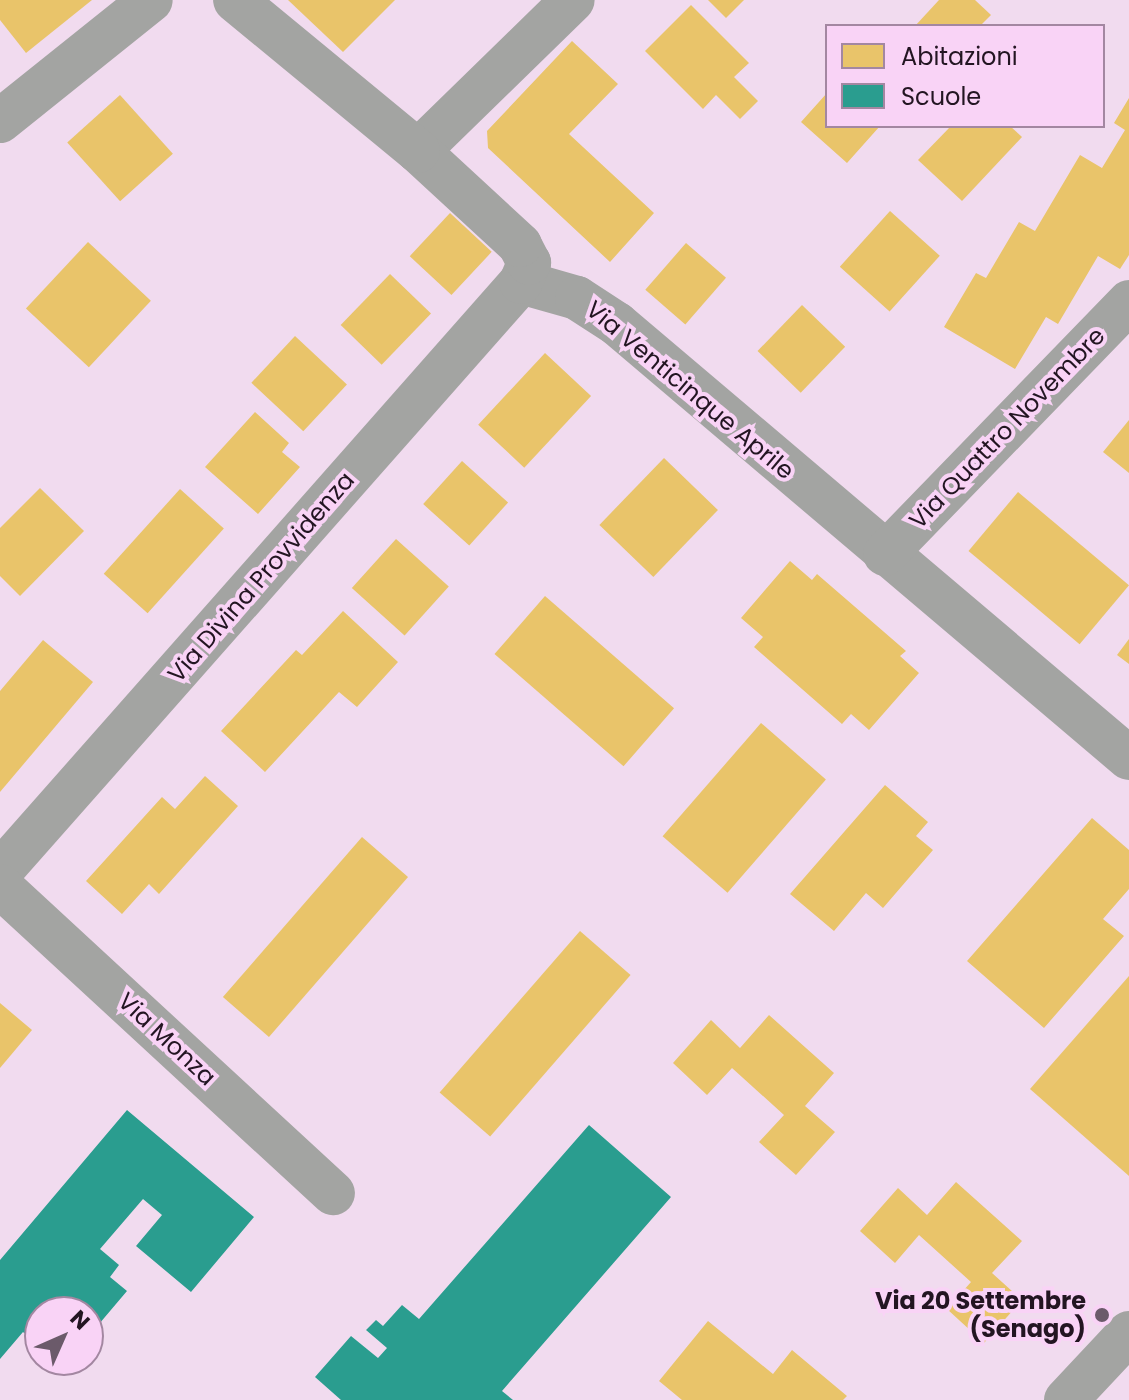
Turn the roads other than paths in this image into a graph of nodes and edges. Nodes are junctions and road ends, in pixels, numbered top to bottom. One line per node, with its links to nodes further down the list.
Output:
1 (151, 0): 4 (street)
2 (235, 0): 5 (street)
3 (573, 0): 5 (street)
4 (0, 121)
5 (418, 151): 6 (street)
6 (521, 282): 8 (street, Via Venticinque Aprile); 10 (street, Via Divina Provvidenza)
7 (1129, 302): 8 (street, Via Quattro Novembre)
8 (885, 554): 9 (street, Via Venticinque Aprile)
9 (1129, 758)
10 (0, 872)
11 (0, 886): 12 (street, Via Monza)
12 (333, 1193)
13 (1129, 1333): 14 (street)
14 (1066, 1400)

